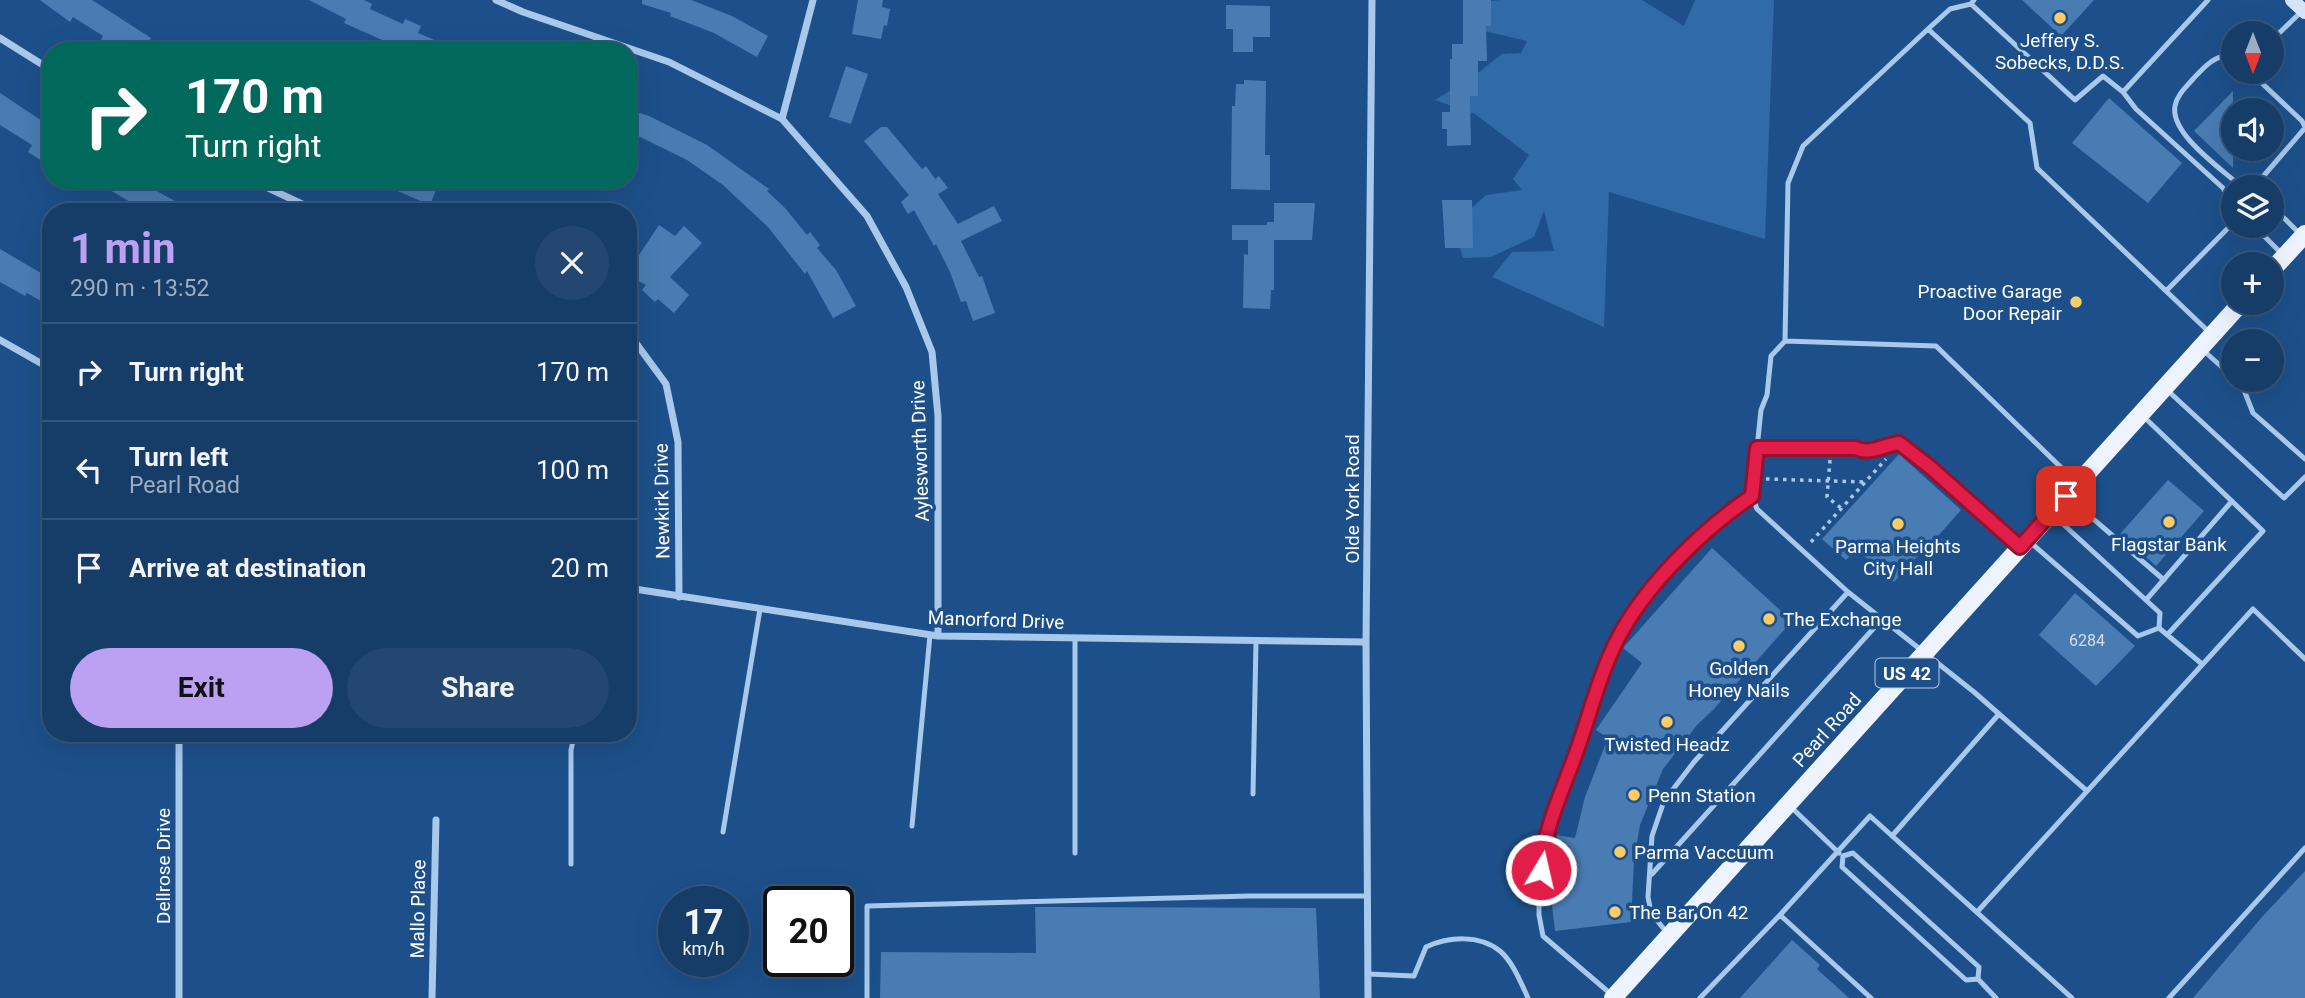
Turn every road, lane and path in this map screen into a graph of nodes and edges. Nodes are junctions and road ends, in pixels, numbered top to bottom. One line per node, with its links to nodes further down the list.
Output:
1 (496, 0): 10 (street, Aylesworth Drive)
2 (813, 0): 16 (street)
3 (1371, 0): 67 (street, Olde York Road)
4 (2208, 0): 15 (lane)
5 (1972, 2): 8 (lane); 15 (lane)
6 (2301, 8): 7 (lane)
7 (2284, 27)
8 (1928, 29): 29 (lane); 32 (lane)
9 (0, 38): 13 (street)
10 (611, 42)
11 (637, 51): 16 (street, Aylesworth Drive)
12 (2221, 55): 18 (lane)
13 (42, 64)
14 (2263, 84): 17 (lane)
15 (2123, 92): 20 (lane)
16 (782, 119): 63 (street, Aylesworth Drive)
17 (2305, 128): 19 (lane)
18 (2228, 175)
19 (2263, 175)
20 (2221, 186)
21 (270, 189): 22 (street)
22 (300, 203)
23 (2284, 217): 25 (lane)
24 (2221, 235): 29 (lane)
25 (2304, 235): 28 (main road)
26 (2266, 238): 27 (lane)
27 (2280, 252)
28 (2284, 256)
29 (2166, 291): 33 (lane)
30 (2230, 315): 33 (main road, Pearl Road / US 42)
31 (0, 340): 36 (street)
32 (1785, 341): 41 (lane); 48 (lane)
33 (2206, 341): 35 (lane); 37 (main road, Pearl Road / US 42)
34 (637, 344): 58 (street, Newkirk Drive)
35 (2221, 360)
36 (42, 364)
37 (2164, 387): 39 (main road, Pearl Road / US 42); 44 (lane)
38 (2246, 392): 43 (lane)
39 (2140, 413): 48 (main road, Pearl Road / US 42); 50 (lane)
40 (1899, 443): 42 (lane); 47 (path); 53 (lane)
41 (1757, 448): 42 (lane); 45 (lane)
42 (1832, 448): 46 (path)
43 (2305, 459)
44 (2305, 477)
45 (1754, 478): 46 (path); 49 (lane)
46 (1827, 481): 47 (path); 51 (path)
47 (1865, 482): 51 (path)
48 (2072, 490): 52 (main road, Pearl Road / US 42); 55 (lane)
49 (1752, 496): 54 (lane); 98 (lane)
50 (2232, 501): 55 (lane); 64 (lane)
51 (1842, 508): 54 (path)
52 (2051, 513): 53 (main road, Pearl Road / US 42); 59 (lane)
53 (2024, 544): 62 (lane); 68 (main road, Pearl Road / US 42)
54 (1803, 551): 57 (lane)
55 (2164, 580): 59 (lane)
56 (637, 590): 58 (street, Manorford Drive)
57 (1848, 592): 61 (lane); 85 (lane)
58 (679, 597): 60 (street, Manorford Drive)
59 (2146, 600): 62 (lane)
60 (760, 609): 63 (street, Manorford Drive); 79 (lane)
61 (1882, 619): 68 (lane); 85 (lane)
62 (2159, 628): 64 (lane)
63 (934, 635): 65 (street, Manorford Drive); 78 (lane)
64 (2168, 635): 70 (lane)
65 (1075, 638): 66 (street, Manorford Drive); 82 (lane)
66 (1256, 641): 67 (street, Manorford Drive); 75 (lane)
67 (1366, 642): 86 (street, Olde York Road)
68 (1925, 654): 71 (lane); 76 (main road, Pearl Road / US 42)
69 (2305, 659): 70 (lane)
70 (2202, 664): 74 (lane)
71 (1999, 714): 74 (lane); 80 (lane)
72 (179, 742): 93 (street, Dellrose Drive)
73 (572, 742): 84 (lane)
74 (2087, 791): 87 (lane)
75 (1253, 794)
76 (1788, 805): 83 (lane); 89 (main road, Pearl Road / US 42)
77 (436, 820): 94 (street, Mallo Place)
78 (912, 826)
79 (723, 832)
80 (1892, 836): 83 (lane); 87 (lane)
81 (2305, 848): 102 (lane)
82 (1075, 853)
83 (1840, 854): 88 (lane); 91 (lane); 91 (lane)
84 (570, 864)
85 (1651, 875): 89 (lane)
86 (1367, 897): 90 (street, Olde York Road); 95 (lane)
87 (1977, 912): 101 (lane)
88 (1780, 915): 99 (lane); 100 (lane)
89 (1670, 937): 98 (main road, Pearl Road / US 42)
90 (1367, 974): 96 (street, Olde York Road); 97 (lane)
91 (1978, 979): 92 (lane)
92 (1992, 997)
93 (179, 998)
94 (432, 998)
95 (867, 998)
96 (1367, 998)
97 (1528, 998)
98 (1614, 998)
99 (1702, 998)
100 (1871, 998)
101 (2072, 998)
102 (2169, 998)

